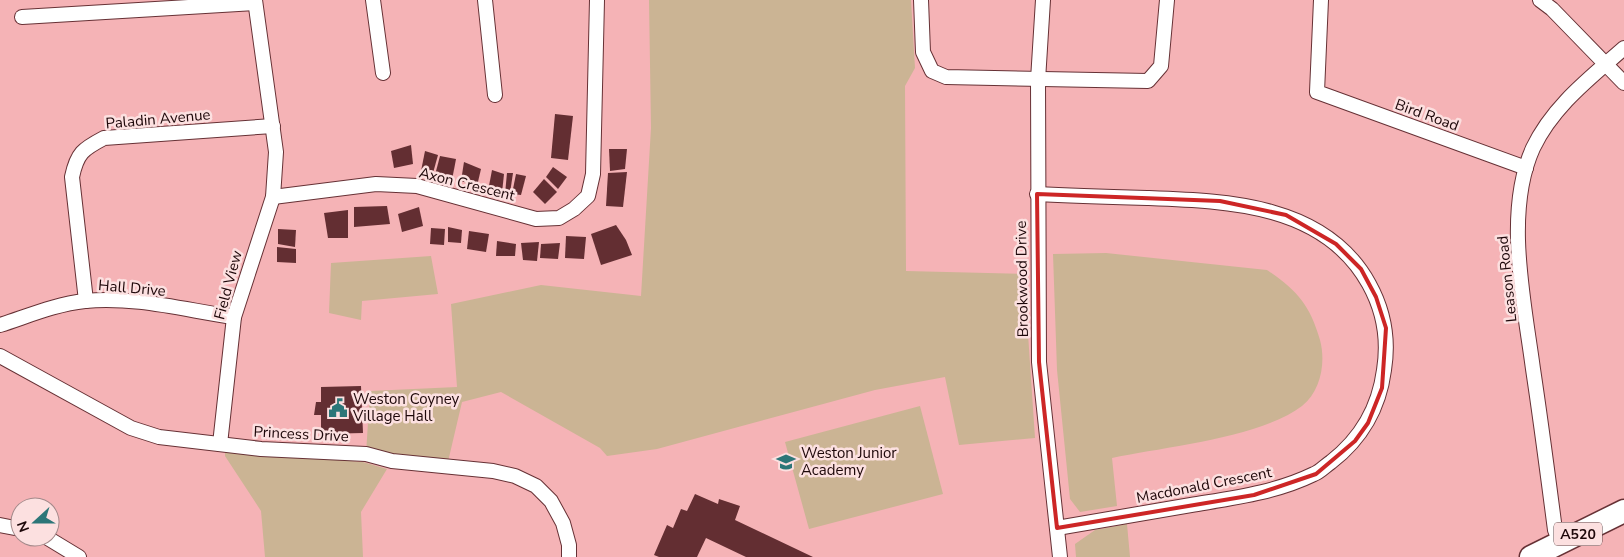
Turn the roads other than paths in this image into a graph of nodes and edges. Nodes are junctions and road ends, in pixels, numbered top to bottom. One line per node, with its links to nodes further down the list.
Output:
1 (373, 0): 13 (street)
2 (485, 0): 16 (street)
3 (597, 0): 20 (street, Axon Crescent)
4 (921, 0): 14 (street)
5 (1043, 0): 14 (street, Brookwood Drive)
6 (1167, 0): 14 (street)
7 (1321, 0): 18 (street, Bird Road)
8 (1540, 0): 12 (street)
9 (255, 1): 10 (street); 17 (street)
10 (22, 17)
11 (1624, 48): 12 (street, Leason Road)
12 (1606, 64): 15 (street); 18 (street, Leason Road)
13 (383, 73)
14 (1038, 80): 19 (street, Brookwood Drive)
15 (1624, 83)
16 (495, 95)
17 (273, 126): 20 (street); 21 (street, Paladin Avenue)
18 (1526, 168): 28 (street, Leason Road)
19 (1037, 194): 27 (street, Brookwood Drive); 27 (street, Macdonald Crescent)
20 (273, 197): 22 (street, Field View)
21 (86, 301): 22 (street, Hall Drive); 23 (street, Hall Drive)
22 (234, 317): 25 (street, Field View)
23 (0, 325)
24 (0, 356): 25 (street, Princess Drive)
25 (220, 444): 31 (street, Princess Drive)
26 (1624, 511): 28 (highway, A520)
27 (1057, 528): 32 (street, Brookwood Drive)
28 (1560, 543): 33 (highway, A520)
29 (60, 545): 30 (street)
30 (80, 557)
31 (569, 557)
32 (1060, 557)
33 (1531, 557)

